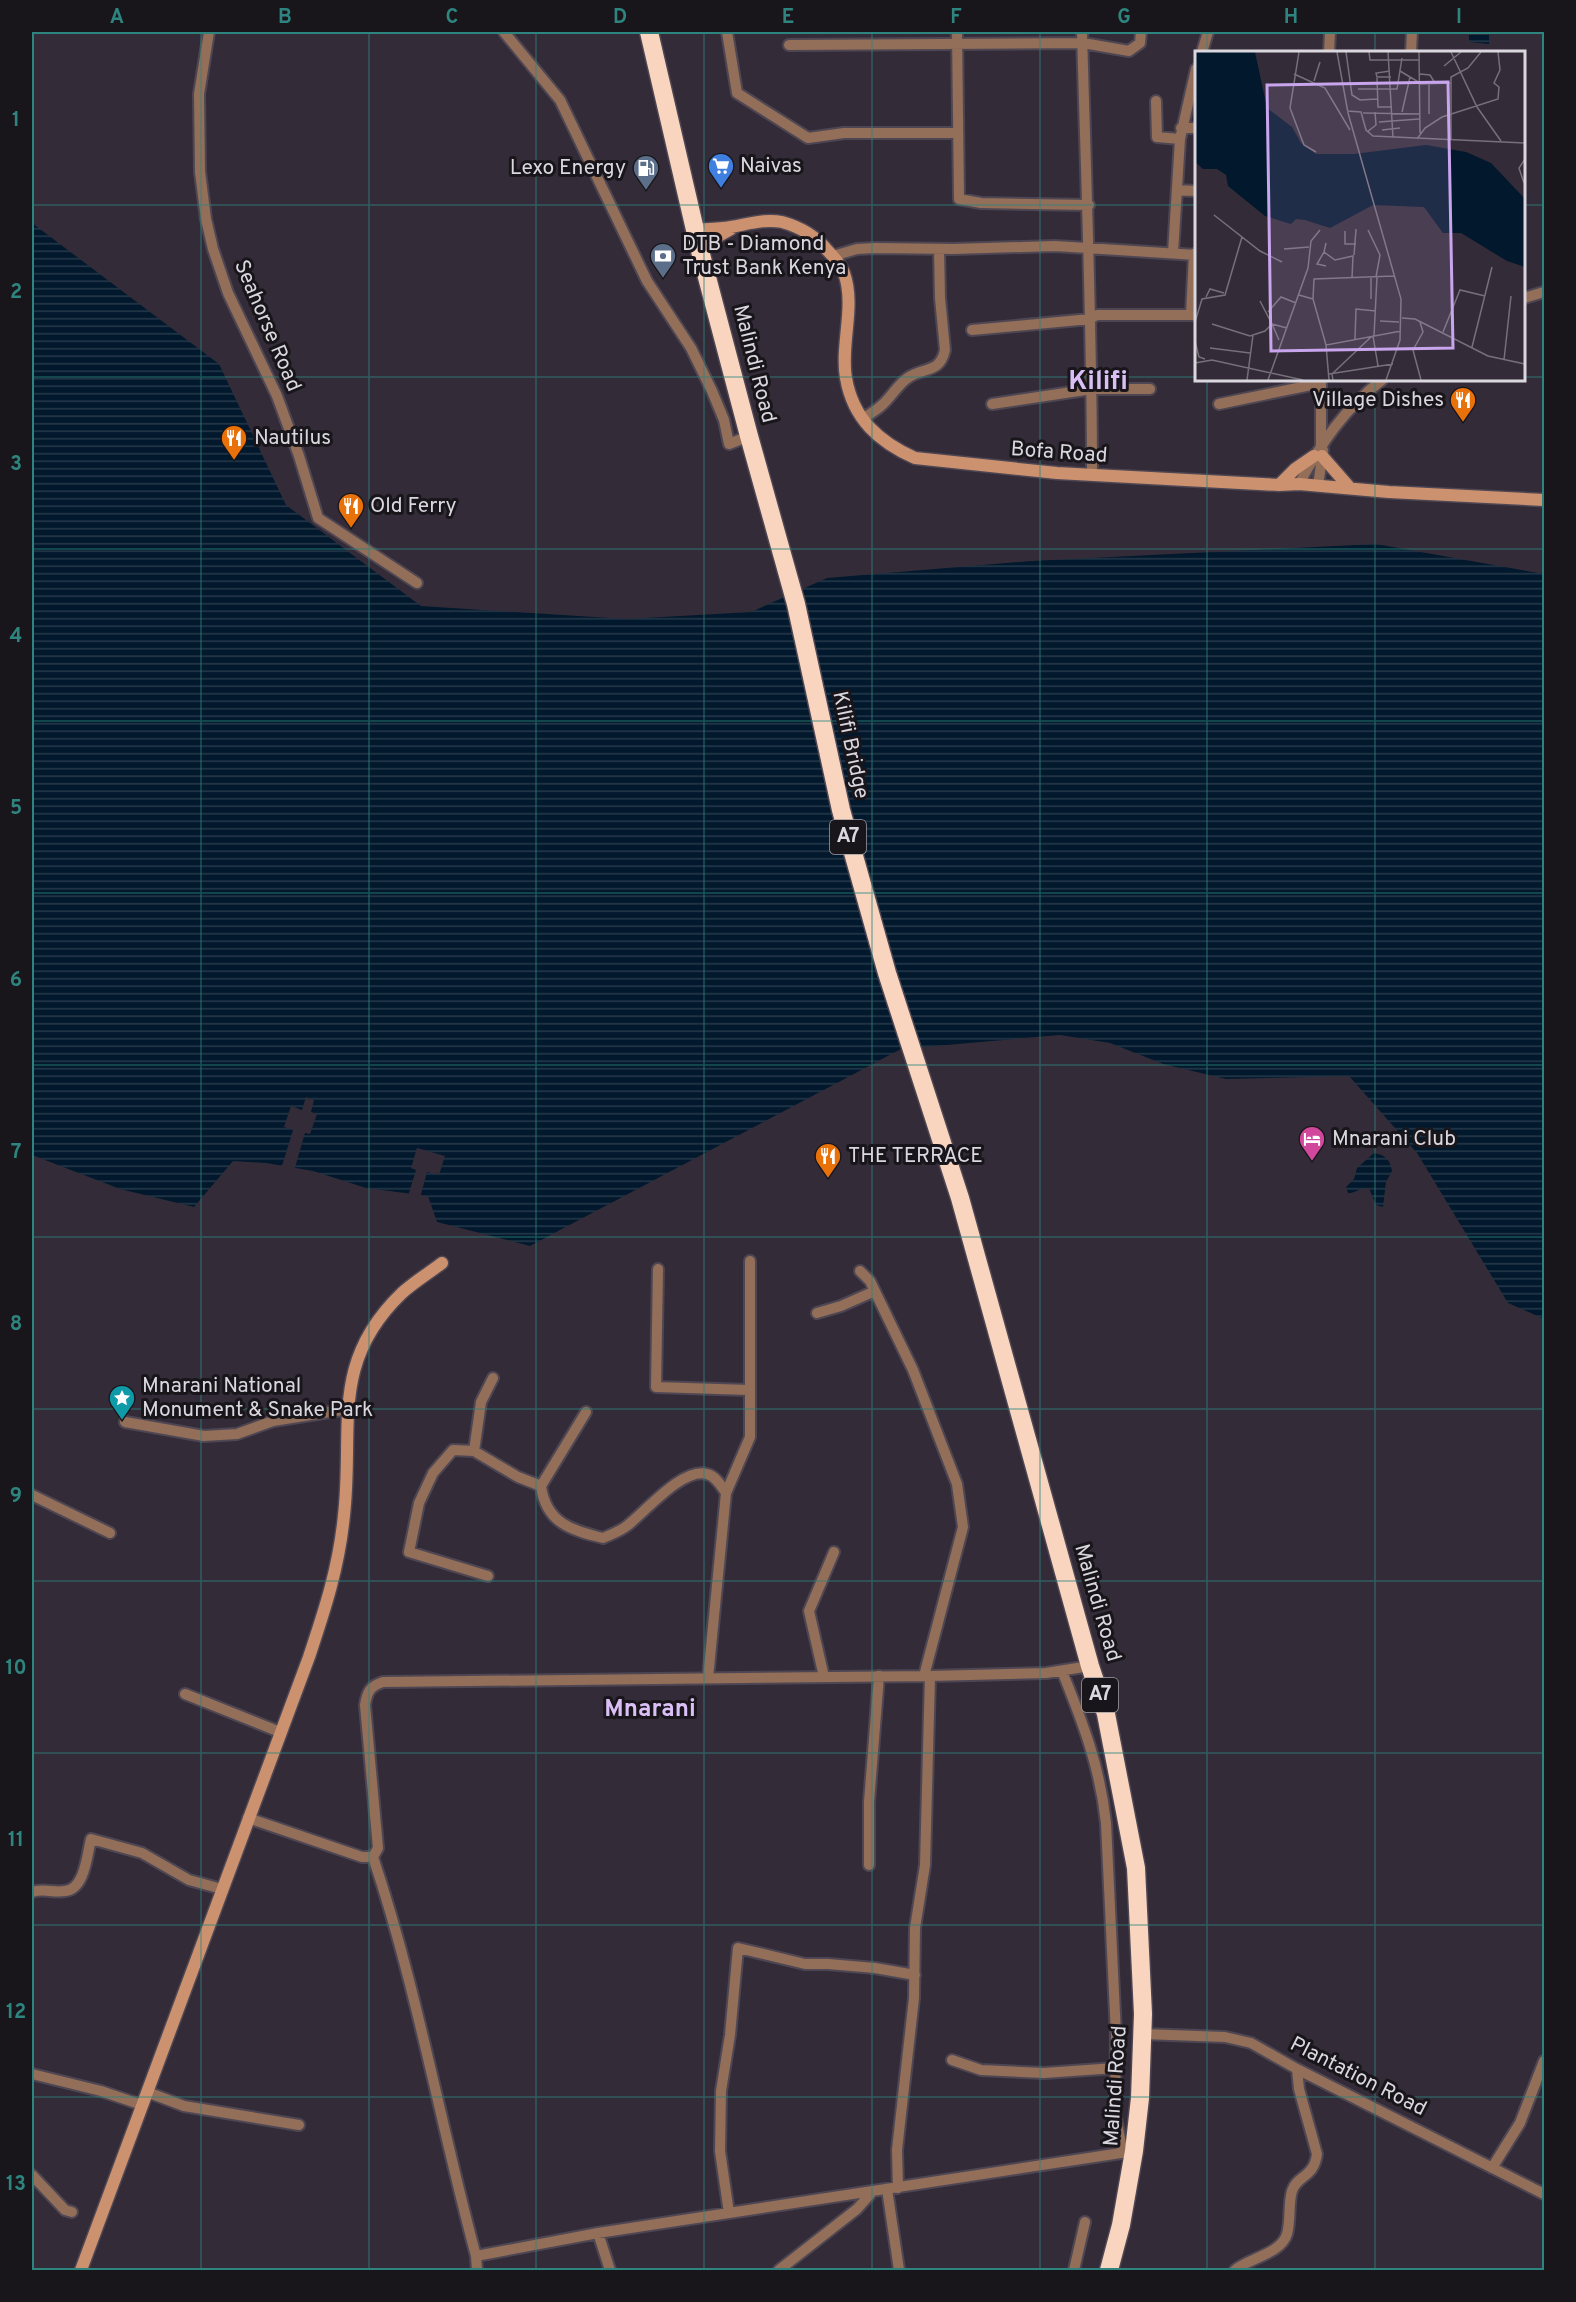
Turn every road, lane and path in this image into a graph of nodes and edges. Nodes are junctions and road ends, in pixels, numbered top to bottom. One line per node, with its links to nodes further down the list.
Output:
1 (209, 32): 51 (street, Seahorse Road)
2 (504, 32): 42 (street)
3 (649, 32): 24 (highway, Malindi Road / A7)
4 (727, 32): 19 (street)
5 (957, 32): 11 (street)
6 (1141, 32): 10 (street)
7 (1209, 32): 13 (street)
8 (1330, 32): 14 (street)
9 (1412, 32): 15 (street)
10 (1083, 37): 11 (street); 23 (street)
11 (956, 44): 12 (street); 19 (street)
12 (789, 45)
13 (1202, 51)
14 (1329, 51)
15 (1412, 51)
16 (1195, 77): 20 (street)
17 (1156, 101): 20 (street)
18 (1195, 129): 20 (street)
19 (958, 133): 23 (street)
20 (1180, 134): 21 (street)
21 (1177, 190): 22 (street); 27 (street)
22 (1195, 191)
23 (1089, 205): 25 (street)
24 (697, 238): 29 (street, Bofa Road); 42 (highway, Malindi Road / A7)
25 (1087, 247): 26 (street); 27 (street); 33 (street)
26 (939, 249): 29 (street); 41 (street)
27 (1173, 253): 28 (street)
28 (1195, 254): 32 (street)
29 (833, 256): 41 (street, Bofa Road)
30 (1545, 292): 31 (street)
31 (1525, 298)
32 (1194, 315): 33 (street)
33 (1090, 319): 34 (street); 37 (street)
34 (972, 330)
35 (1322, 381): 40 (street); 43 (street)
36 (1381, 381): 43 (street)
37 (1092, 389): 38 (street); 39 (street); 44 (street)
38 (1150, 389)
39 (992, 404)
40 (1219, 404)
41 (863, 419): 44 (street, Bofa Road)
42 (749, 436): 50 (highway, Malindi Road / A7)
43 (1321, 449): 45 (street); 46 (street); 47 (street); 48 (street)
44 (1092, 475): 46 (street, Bofa Road)
45 (1299, 484): 46 (street, Bofa Road); 47 (street, Bofa Road)
46 (1279, 485)
47 (1318, 486): 48 (street, Bofa Road)
48 (1350, 488): 49 (street, Bofa Road)
49 (1545, 500)
50 (776, 533): 52 (highway, Kilifi Bridge / A7)
51 (417, 583)
52 (941, 1136): 71 (highway, Malindi Road / A7)
53 (750, 1262): 60 (street)
54 (442, 1263): 61 (street)
55 (658, 1269): 60 (street)
56 (860, 1270): 57 (street)
57 (875, 1291): 58 (street); 74 (street)
58 (817, 1313)
59 (493, 1378): 64 (street)
60 (749, 1390): 66 (street)
61 (348, 1409): 63 (street); 78 (street)
62 (586, 1412): 65 (street)
63 (125, 1422)
64 (474, 1451): 65 (street); 70 (street)
65 (541, 1486): 66 (street)
66 (726, 1493): 76 (street)
67 (32, 1495): 68 (street)
68 (110, 1533)
69 (834, 1552): 75 (street)
70 (488, 1576)
71 (1090, 1666): 72 (street); 85 (highway, Malindi Road / A7)
72 (1062, 1671): 74 (street); 88 (street)
73 (879, 1676): 74 (street); 75 (street); 81 (street)
74 (927, 1676): 84 (street)
75 (824, 1677): 76 (street)
76 (708, 1678): 80 (street)
77 (185, 1694): 78 (street)
78 (280, 1731): 79 (street)
79 (248, 1818): 80 (street); 82 (street)
80 (373, 1857): 104 (street)
81 (869, 1864)
82 (222, 1888): 83 (street); 91 (street)
83 (32, 1892)
84 (915, 1975): 97 (street); 101 (street)
85 (1143, 2034): 89 (street, Plantation Road); 94 (highway, Malindi Road / A7)
86 (952, 2060): 88 (street)
87 (1545, 2061): 95 (street)
88 (1115, 2068): 94 (street)
89 (1298, 2069): 95 (street, Plantation Road); 112 (street)
90 (32, 2074): 92 (street)
91 (147, 2092): 92 (street); 93 (street)
92 (142, 2105): 105 (street)
93 (299, 2125)
94 (1128, 2152): 97 (street); 111 (highway, Malindi Road / A7)
95 (1492, 2168): 99 (street, Plantation Road)
96 (32, 2175): 100 (street)
97 (892, 2188): 98 (street); 109 (street)
98 (873, 2191): 101 (street); 108 (street)
99 (1545, 2194)
100 (72, 2212)
101 (729, 2213): 103 (street)
102 (1085, 2222): 110 (street)
103 (598, 2233): 104 (street); 107 (street)
104 (476, 2256): 106 (street)
105 (81, 2271)
106 (477, 2271)
107 (610, 2271)
108 (779, 2271)
109 (899, 2271)
110 (1074, 2271)
111 (1109, 2271)
112 (1235, 2271)

